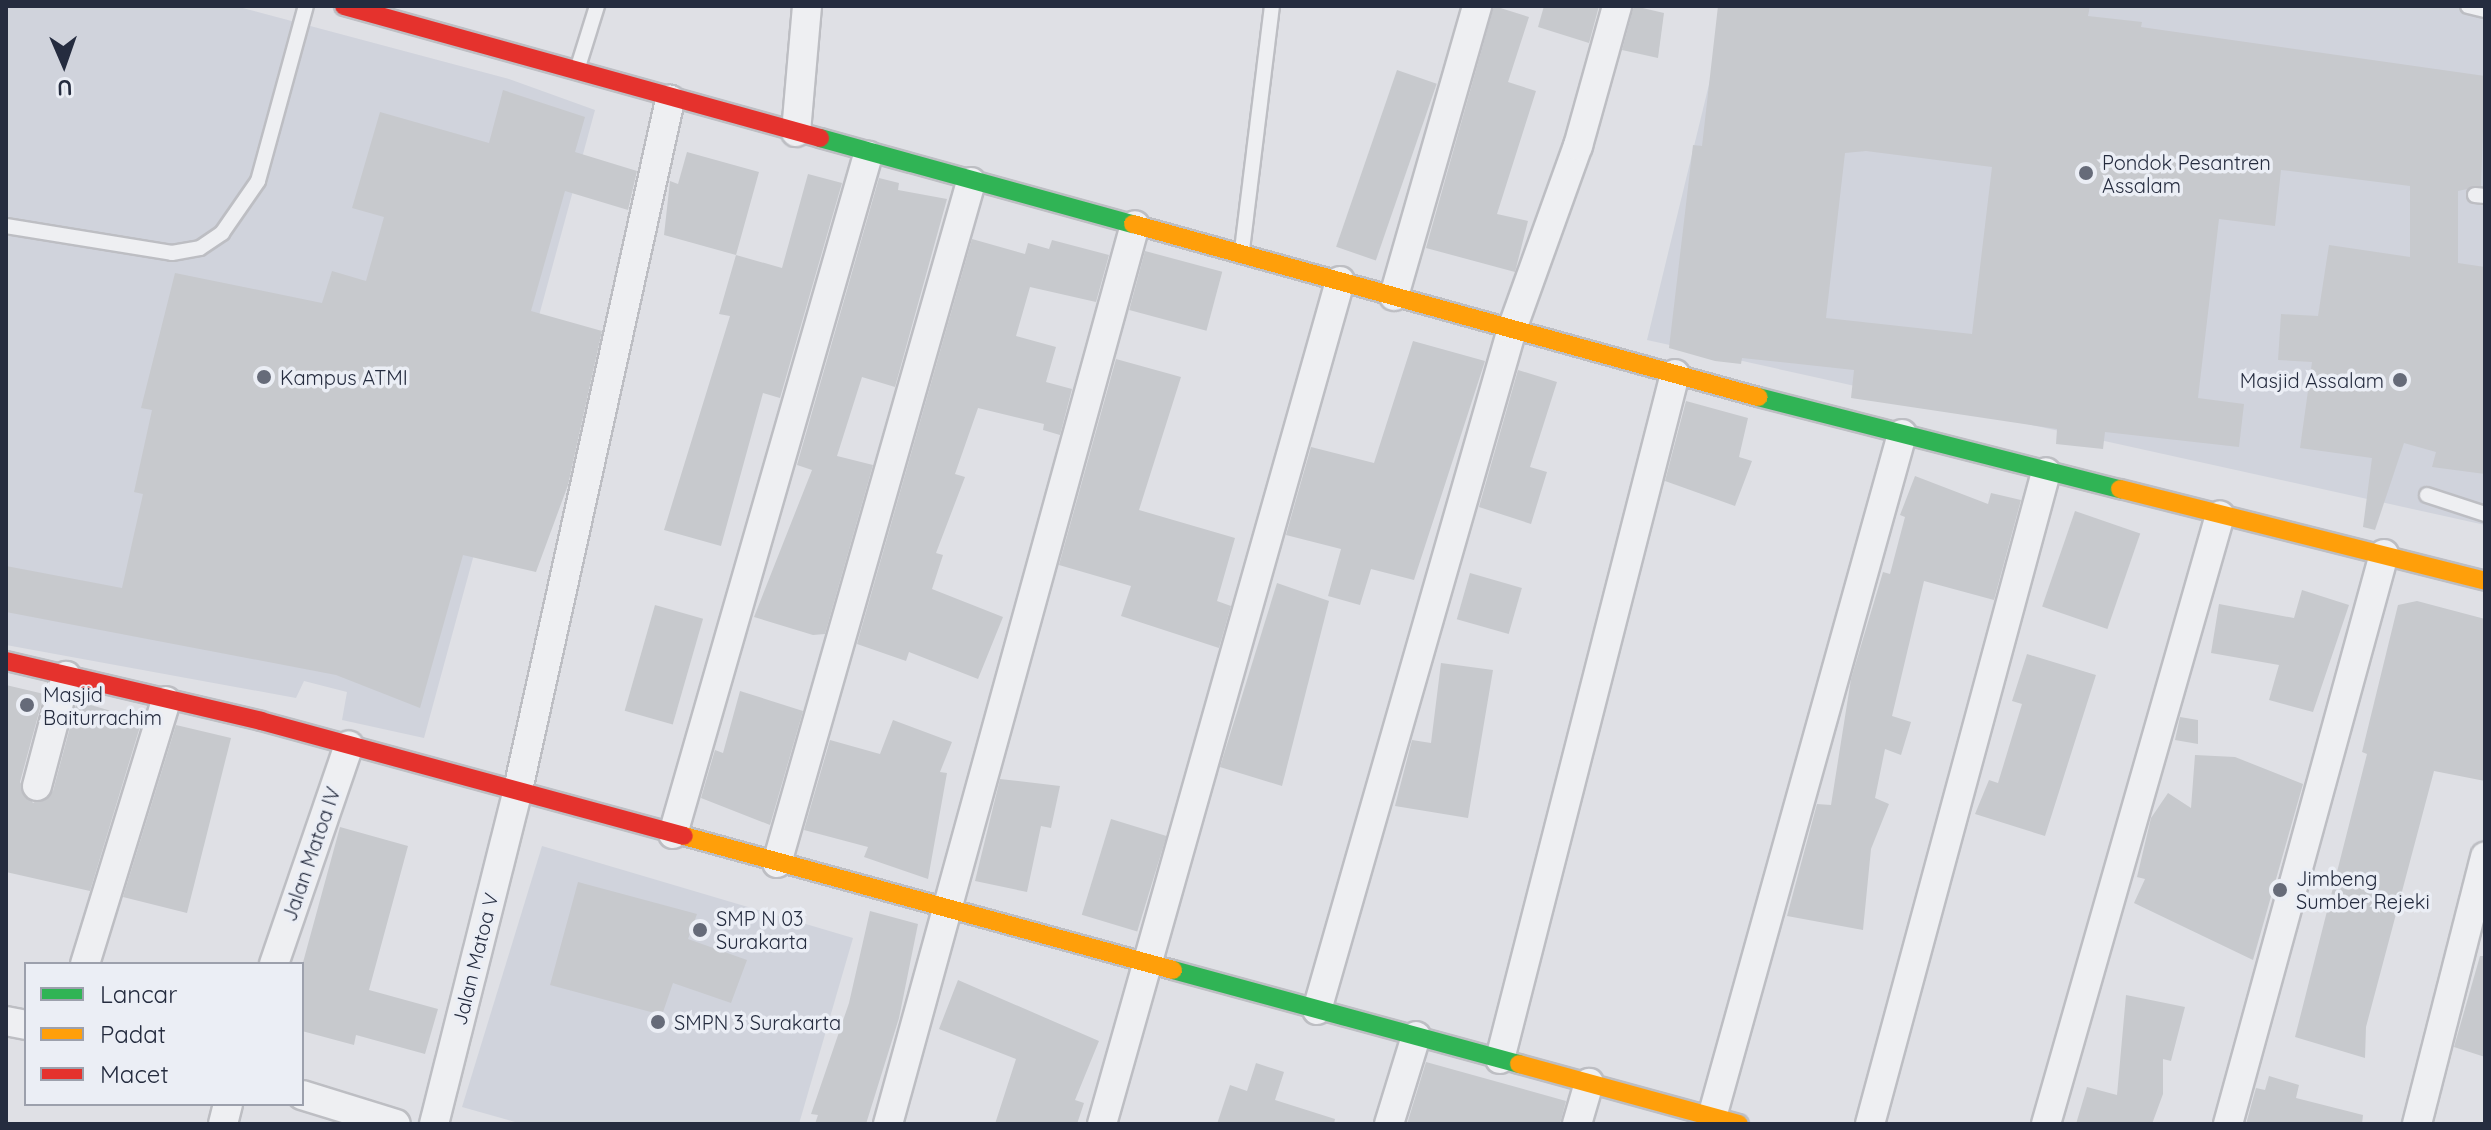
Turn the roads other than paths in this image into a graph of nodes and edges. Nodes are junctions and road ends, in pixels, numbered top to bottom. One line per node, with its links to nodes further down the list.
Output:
1 (306, 6): 18 (lane)
2 (344, 6): 11 (street)
3 (434, 6): 11 (lane)
4 (597, 6): 12 (lane)
5 (807, 6): 14 (street)
6 (1272, 6): 19 (lane)
7 (1477, 6): 21 (street)
8 (1617, 6): 22 (street)
9 (2468, 6): 10 (lane)
10 (2485, 10)
11 (427, 30): 12 (street)
12 (575, 73): 13 (street)
13 (670, 100): 14 (street); 36 (street, Jalan Matoa V)
14 (796, 132): 15 (street)
15 (868, 155): 16 (street); 37 (street)
16 (971, 182): 17 (street); 39 (street)
17 (1135, 225): 19 (street); 40 (street)
18 (6, 226)
19 (1242, 254): 20 (street)
20 (1340, 281): 21 (street); 43 (street)
21 (1394, 296): 22 (street)
22 (1512, 329): 23 (street); 44 (street)
23 (1675, 374): 24 (street); 46 (street)
24 (1902, 434): 25 (street); 49 (street)
25 (2046, 472): 28 (street); 56 (street)
26 (2427, 495): 27 (lane)
27 (2485, 514)
28 (2220, 515): 29 (street); 57 (street)
29 (2384, 554): 30 (street); 58 (street)
30 (2485, 581)
31 (6, 661): 32 (street)
32 (66, 676): 33 (street); 35 (street)
33 (166, 701): 34 (street); 41 (street)
34 (349, 745): 36 (street); 42 (street, Jalan Matoa IV)
35 (37, 786)
36 (517, 794): 37 (street); 51 (street, Jalan Matoa V)
37 (673, 834): 39 (street)
38 (2485, 857): 59 (street)
39 (777, 863): 40 (street)
40 (947, 909): 43 (street); 52 (street)
41 (86, 962)
42 (275, 962)
43 (1146, 963): 44 (street); 53 (street)
44 (1317, 1010): 45 (street)
45 (1416, 1036): 46 (street); 54 (street)
46 (1500, 1059): 47 (street)
47 (1589, 1083): 49 (street); 55 (street)
48 (304, 1096): 50 (street)
49 (1726, 1121)
50 (396, 1124)
51 (434, 1124)
52 (888, 1124)
53 (1102, 1124)
54 (1389, 1124)
55 (1577, 1124)
56 (1870, 1124)
57 (2046, 1124)
58 (2228, 1124)
59 (2417, 1124)

